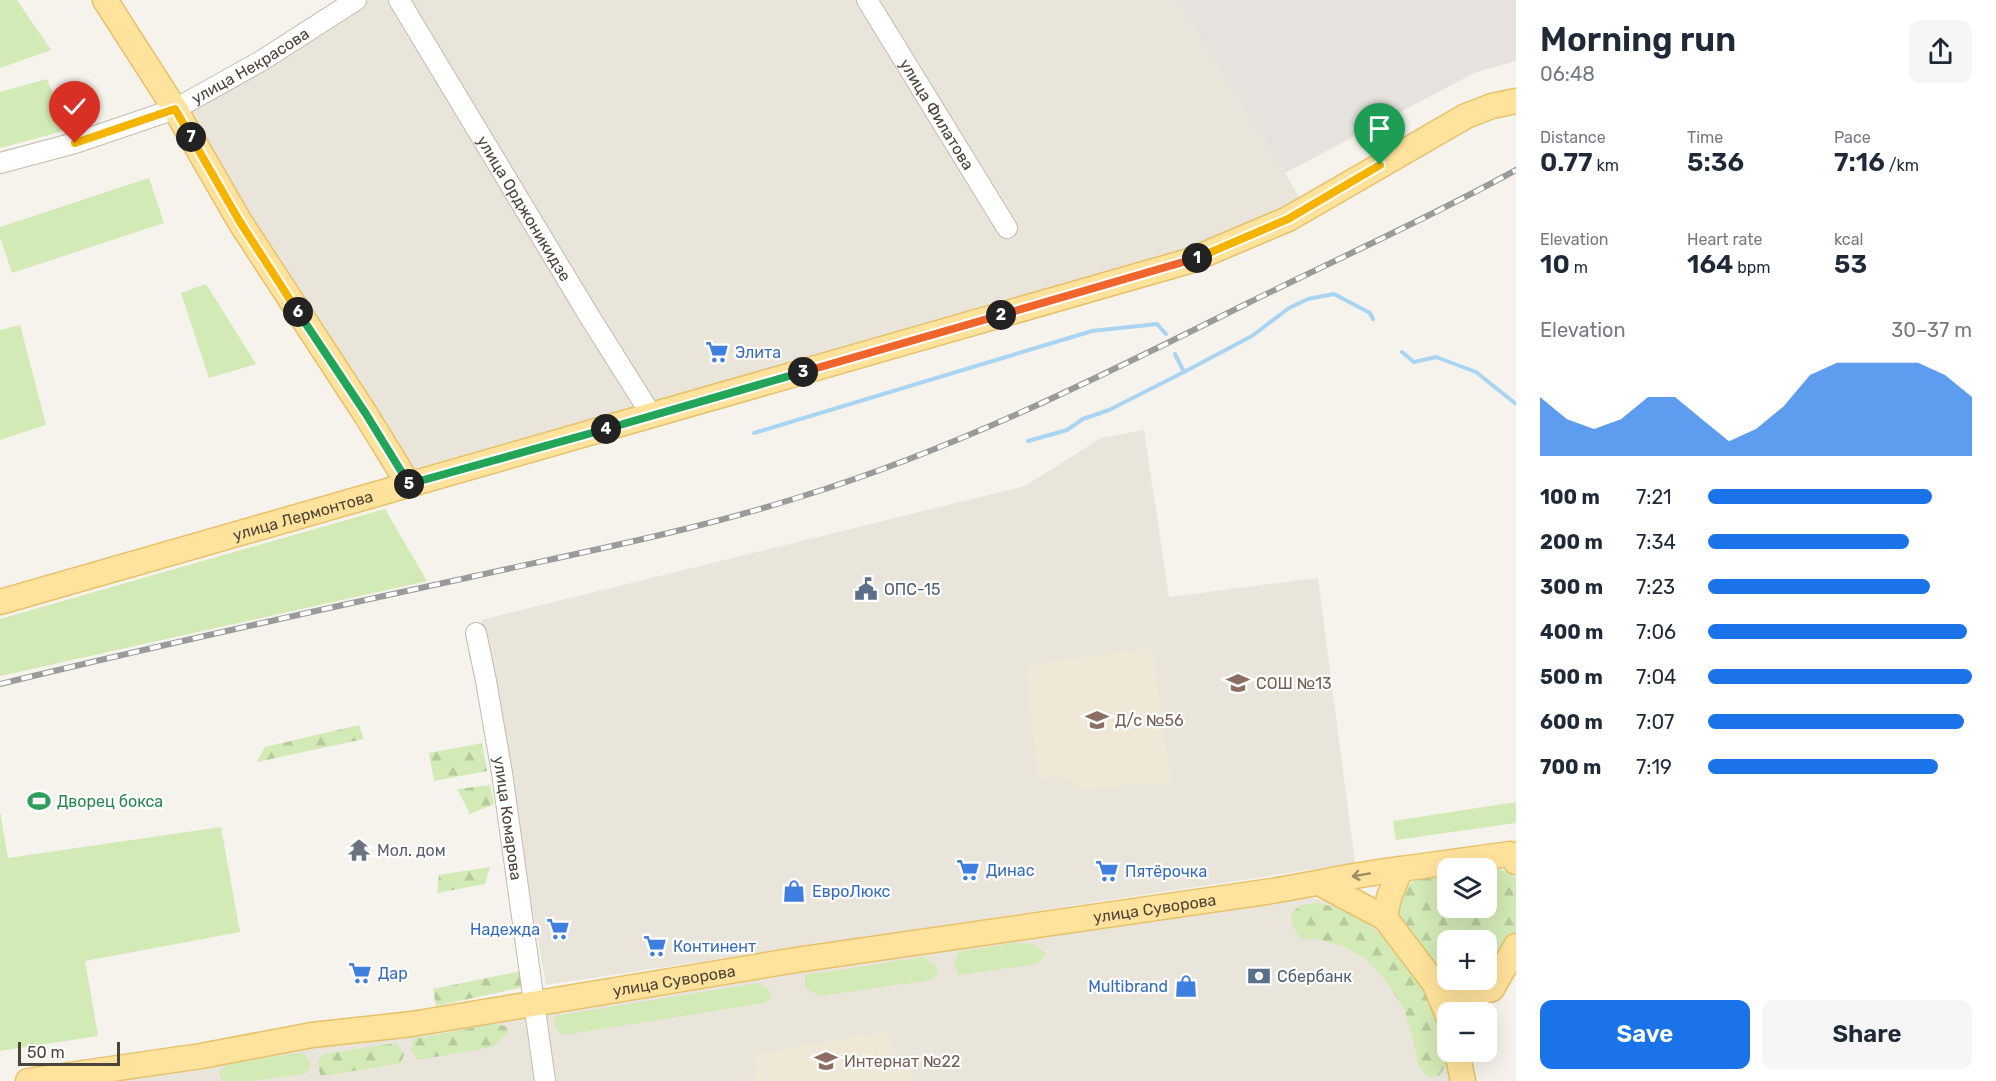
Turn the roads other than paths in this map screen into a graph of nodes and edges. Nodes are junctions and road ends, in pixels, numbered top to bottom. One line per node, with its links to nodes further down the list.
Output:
1 (105, 0): 6 (main road)
2 (356, 0): 6 (street, улица Некрасова)
3 (399, 0): 9 (street, улица Орджоникидзе)
4 (867, 0): 8 (street, улица Филатова)
5 (1516, 101): 9 (main road, улица Лермонтова)
6 (175, 109): 7 (street, улица Некрасова); 10 (main road)
7 (0, 163)
8 (1007, 228)
9 (652, 416): 10 (main road, улица Лермонтова)
10 (409, 485): 11 (main road, улица Лермонтова)
11 (0, 602)
12 (476, 633): 23 (street, улица Комарова)
13 (1514, 856): 14 (main road, улица Суворова)
14 (1401, 869): 15 (main road, улица Суворова, one-way to 15); 16 (main road)
15 (1321, 884): 16 (main road); 23 (main road, улица Суворова)
16 (1385, 918): 19 (main road)
17 (1516, 946): 18 (main road)
18 (1497, 980)
19 (1435, 984): 22 (main road)
20 (1449, 990): 21 (main road)
21 (1488, 990)
22 (1442, 1002)
23 (535, 1004): 24 (main road, улица Суворова); 25 (street, улица Комарова)
24 (28, 1081)
25 (545, 1081)

